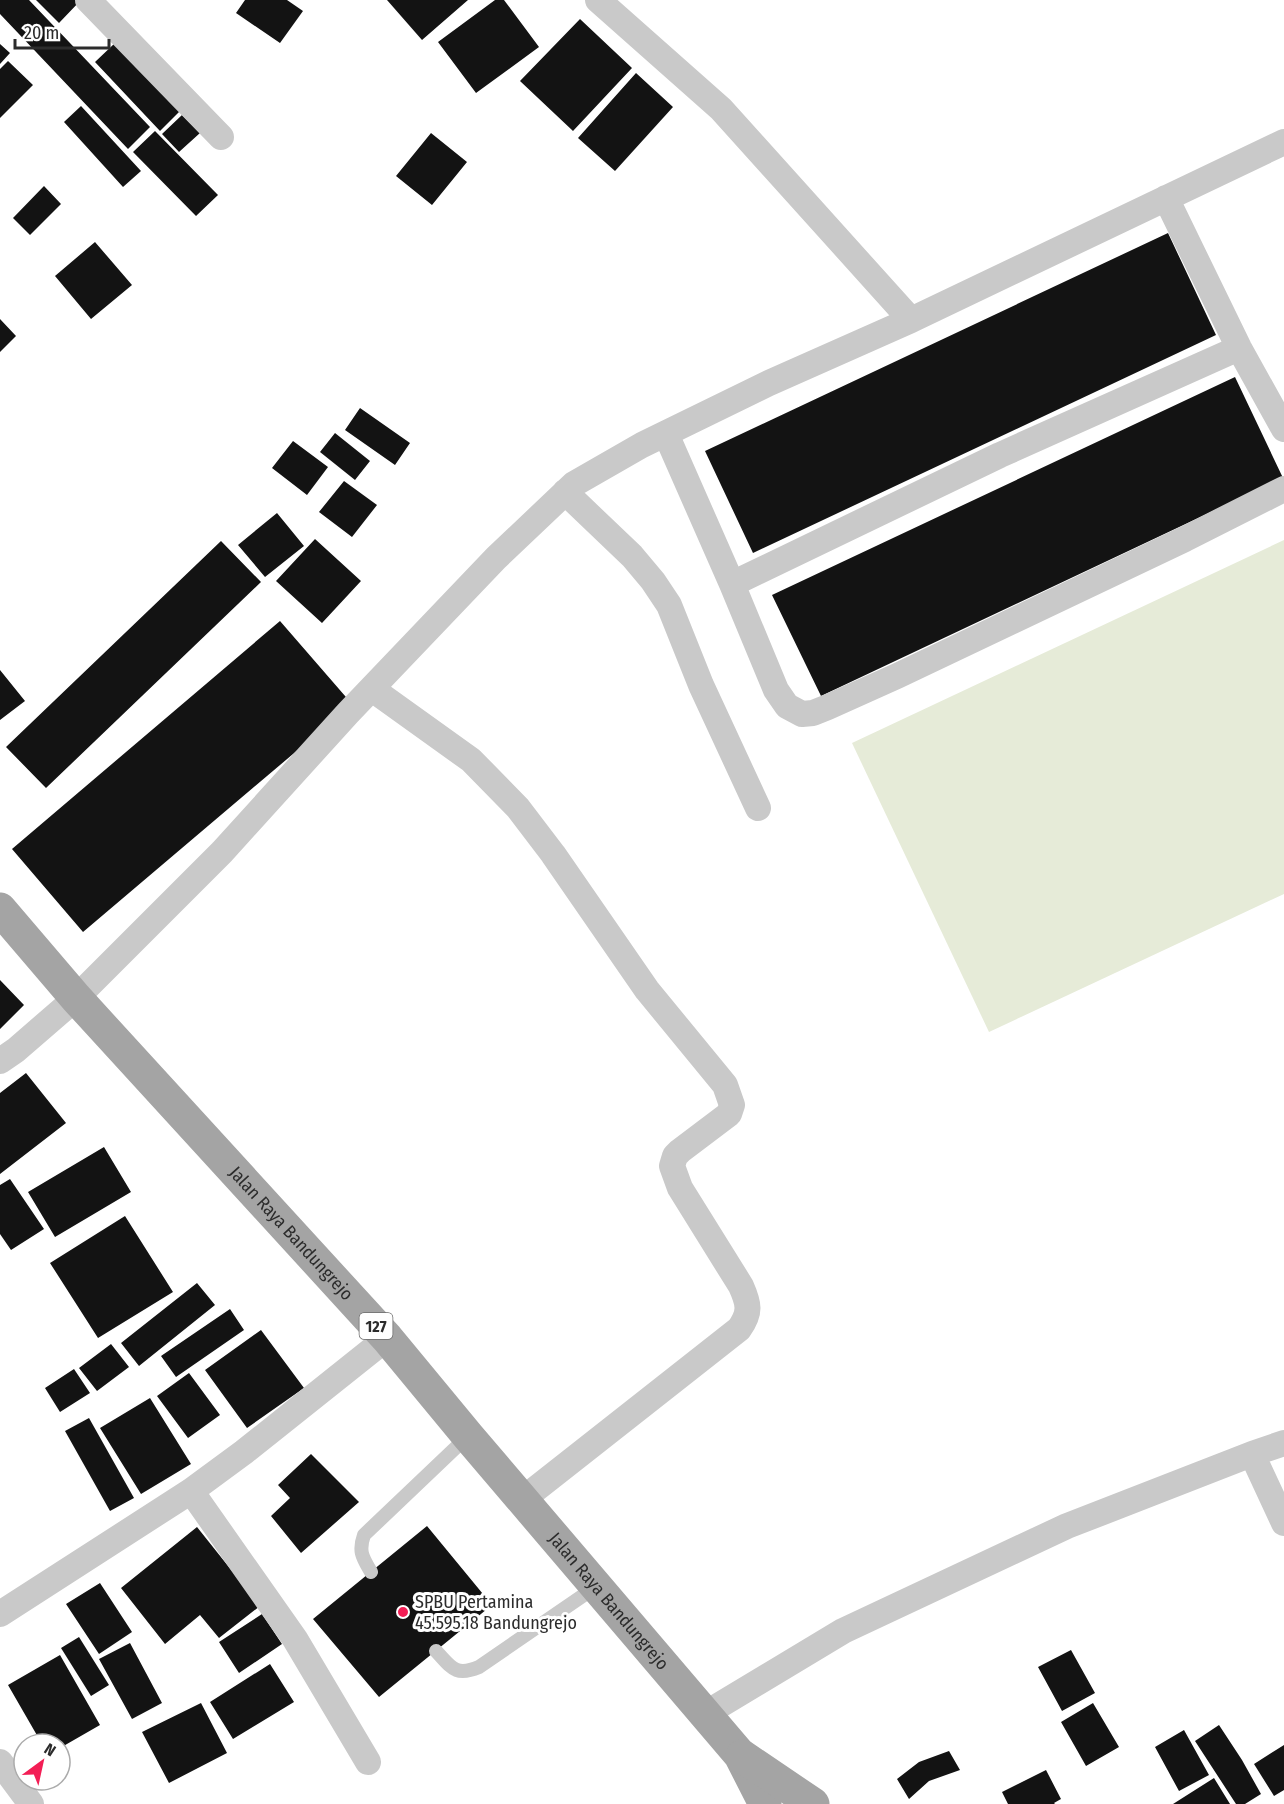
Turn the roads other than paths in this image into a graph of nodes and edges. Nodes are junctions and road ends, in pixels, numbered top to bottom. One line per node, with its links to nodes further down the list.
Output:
1 (88, 0): 3 (street)
2 (598, 0): 6 (street)
3 (221, 137)
4 (1284, 142): 5 (street)
5 (1166, 198): 6 (street); 7 (street)
6 (911, 320): 9 (street)
7 (1239, 348): 8 (street); 12 (street)
8 (1284, 429)
9 (666, 434): 11 (street); 12 (street)
10 (1284, 489): 12 (street)
11 (565, 492): 13 (street); 14 (street)
12 (732, 584)
13 (372, 689): 16 (street); 23 (street)
14 (758, 808)
15 (0, 909): 16 (main road, Jalan Raya Bandungrejo / 127)
16 (76, 998): 17 (street); 18 (main road, Jalan Raya Bandungrejo / 127)
17 (0, 1061)
18 (387, 1338): 19 (main road, Jalan Raya Bandungrejo / 127); 22 (street)
19 (468, 1436): 23 (main road, Jalan Raya Bandungrejo / 127); 25 (lane)
20 (1284, 1443): 21 (street)
21 (1252, 1454): 24 (street); 29 (street)
22 (191, 1491): 27 (street); 32 (street)
23 (523, 1499): 26 (main road, Jalan Raya Bandungrejo / 127)
24 (1284, 1522)
25 (371, 1572)
26 (597, 1586): 28 (lane); 29 (main road, Jalan Raya Bandungrejo / 127)
27 (0, 1614)
28 (436, 1651)
29 (705, 1714): 30 (main road, Jalan Raya Bandungrejo / 127)
30 (740, 1755): 34 (main road, Jalan Raya Bandungrejo / 127); 35 (main road, Jalan Raya Bandungrejo / 127)
31 (0, 1762): 33 (street)
32 (368, 1762)
33 (31, 1804)
34 (765, 1804)
35 (813, 1804)

